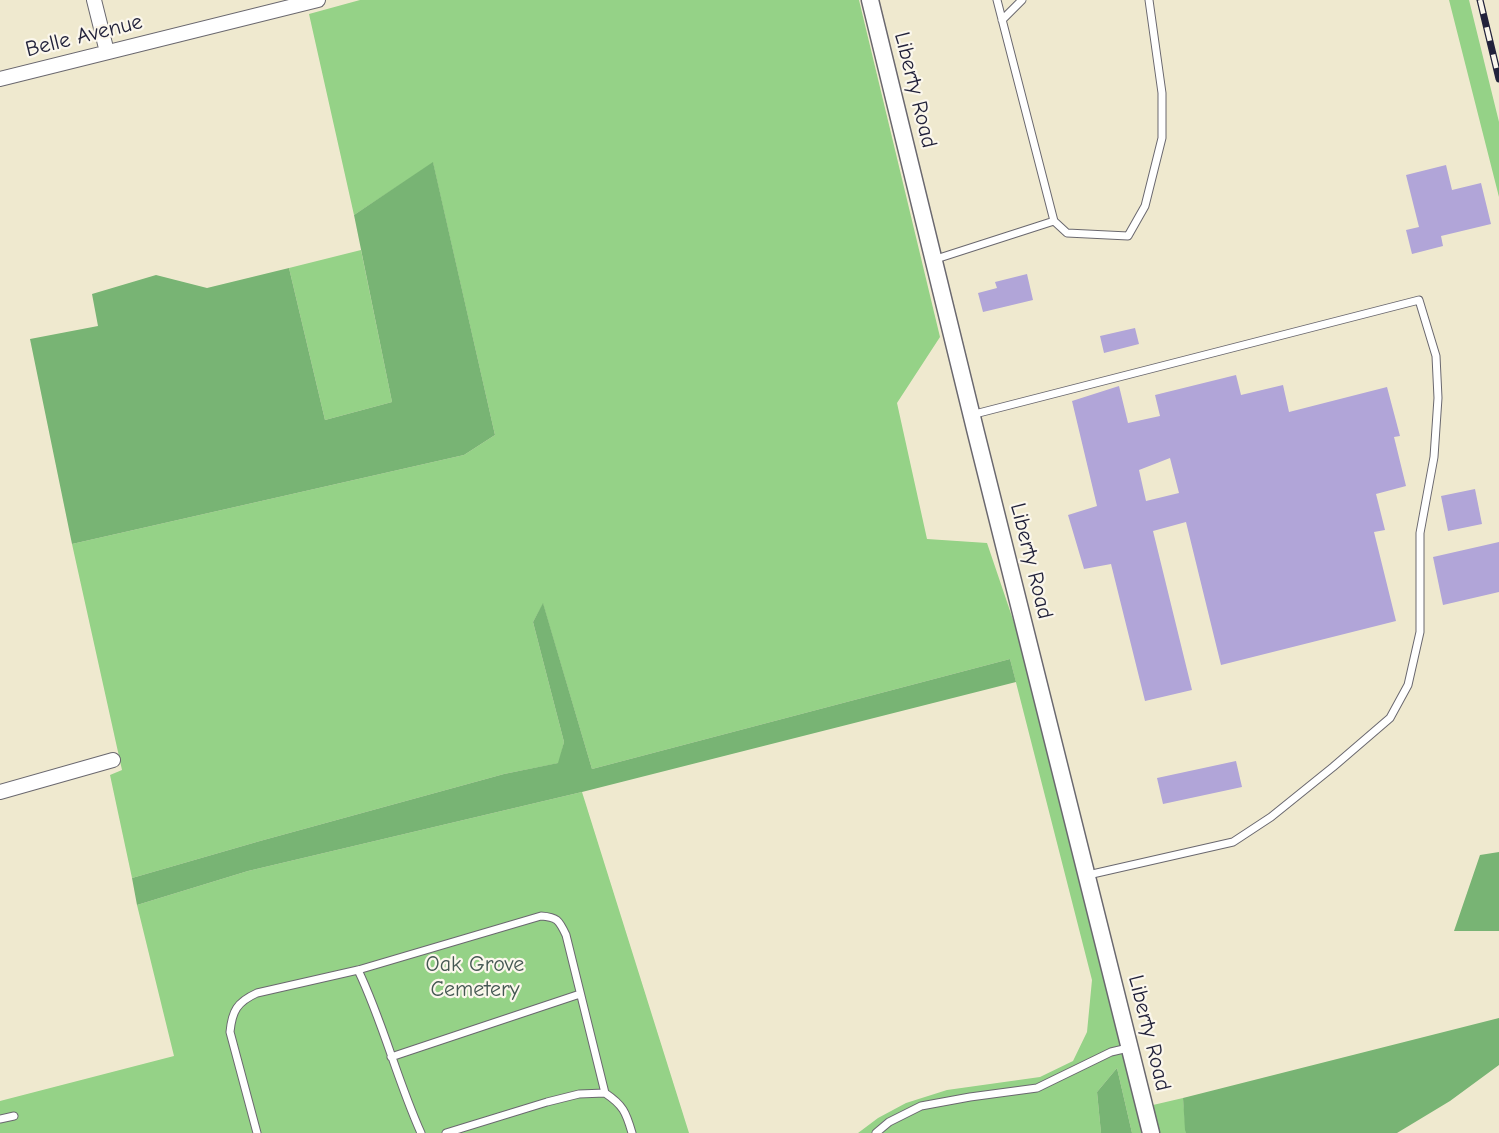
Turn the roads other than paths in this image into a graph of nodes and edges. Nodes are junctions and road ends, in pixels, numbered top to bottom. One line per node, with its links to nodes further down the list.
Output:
1 (94, 0): 8 (street)
2 (318, 0): 8 (street, Belle Avenue)
3 (870, 0): 11 (street, Liberty Road)
4 (997, 0): 7 (lane)
5 (1022, 0): 7 (lane)
6 (1149, 0): 10 (lane)
7 (1002, 20): 10 (lane)
8 (107, 52): 9 (street, Belle Avenue)
9 (0, 79)
10 (1054, 221): 11 (lane)
11 (933, 260): 12 (street, Liberty Road)
12 (971, 415): 15 (street, Liberty Road); 15 (lane)
13 (113, 760): 14 (street)
14 (0, 792)
15 (1087, 875): 18 (street, Liberty Road)
16 (358, 970): 17 (lane); 19 (lane); 23 (lane)
17 (580, 994): 19 (lane); 20 (lane)
18 (1130, 1048): 27 (lane); 28 (street, Liberty Road)
19 (391, 1057): 24 (lane)
20 (605, 1093): 25 (lane); 26 (lane)
21 (14, 1116): 22 (lane)
22 (0, 1119)
23 (256, 1133)
24 (421, 1133)
25 (446, 1133)
26 (632, 1133)
27 (876, 1133)
28 (1151, 1133)

